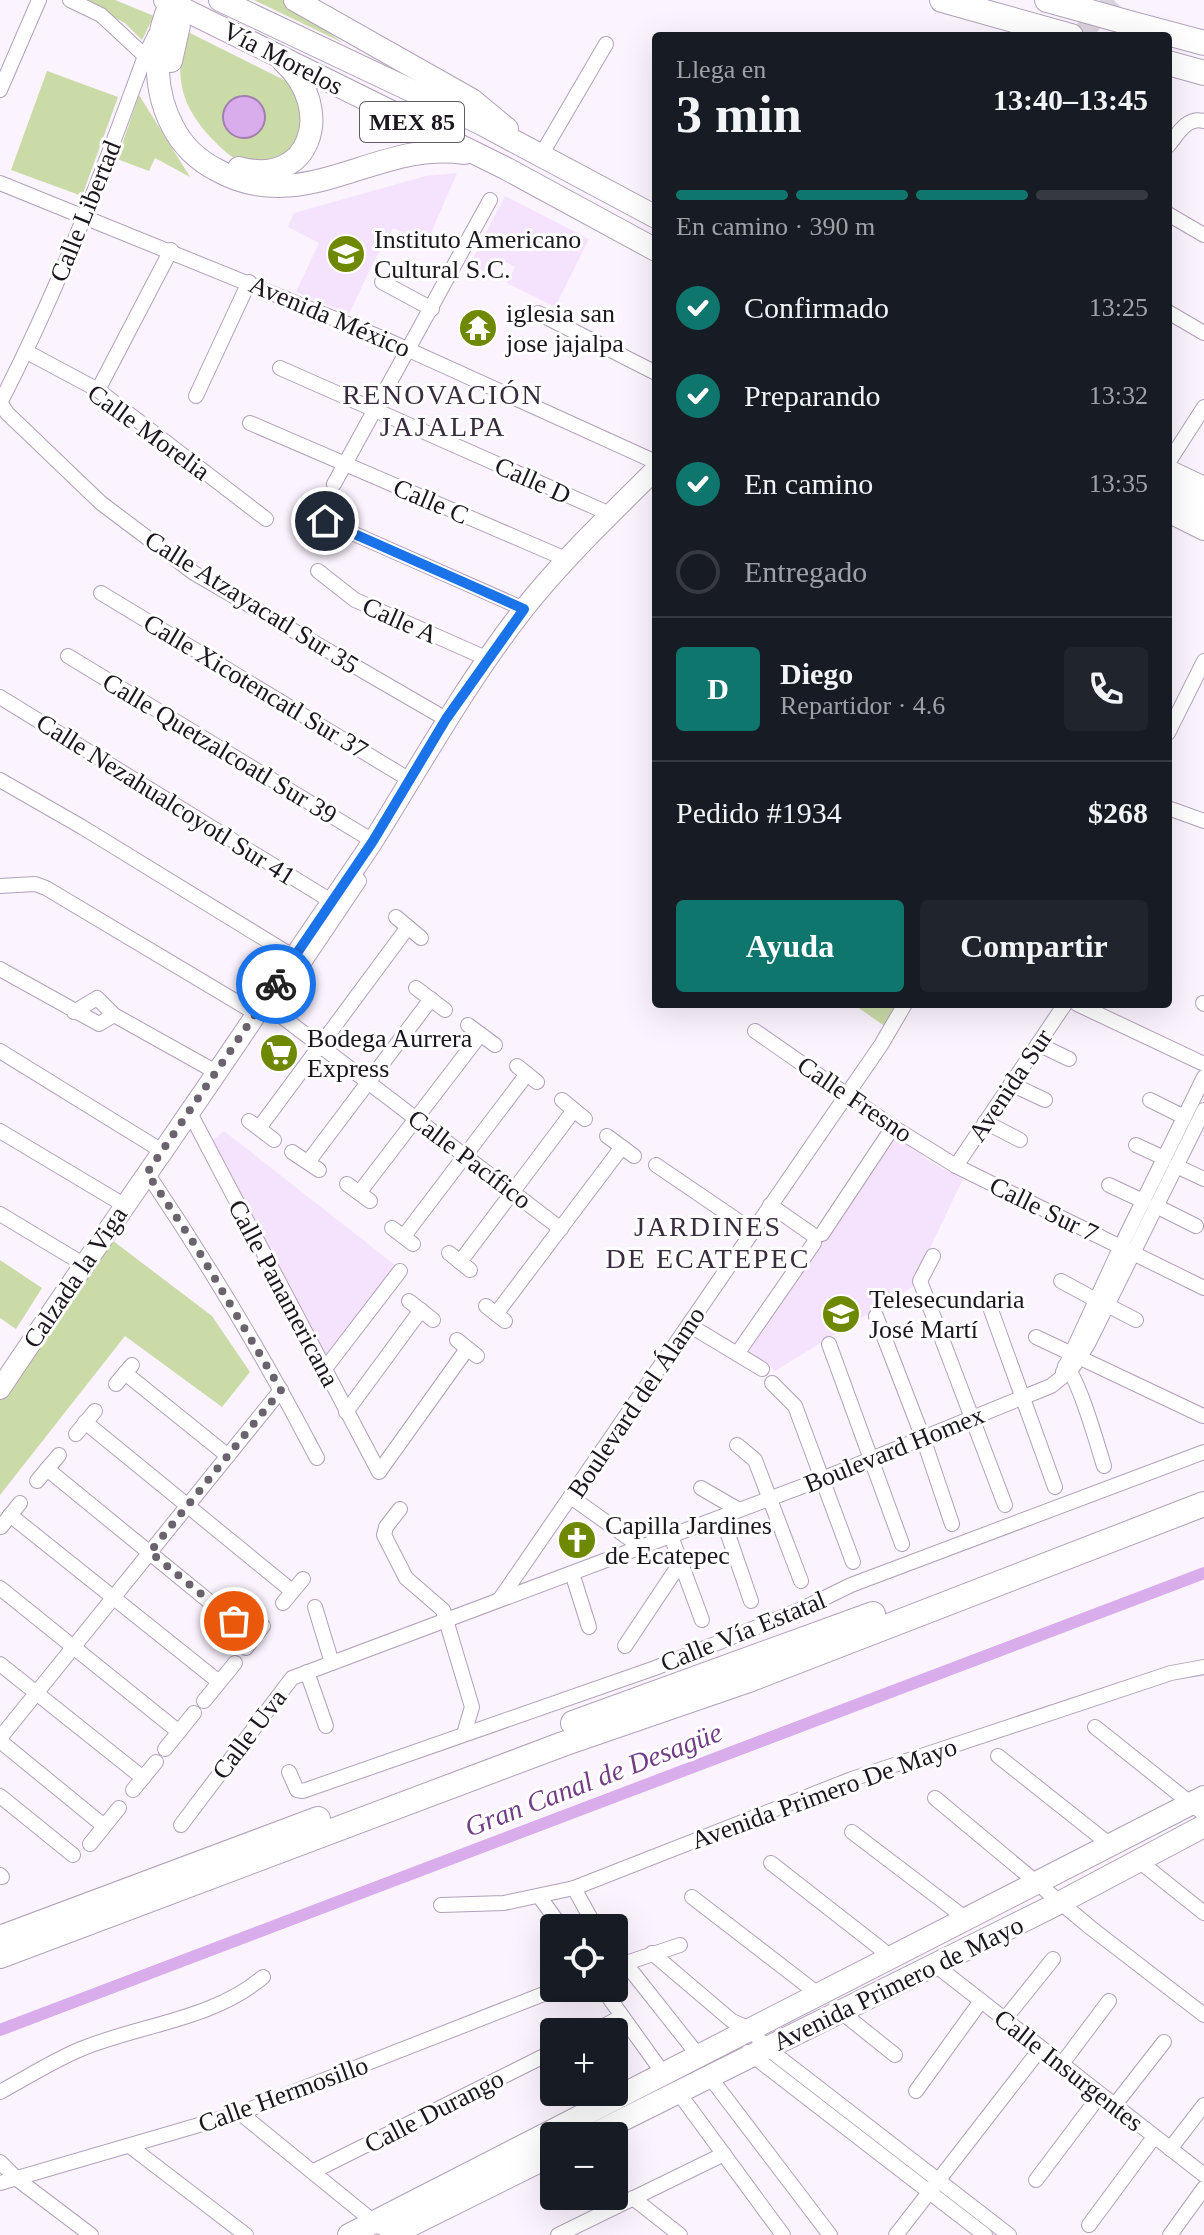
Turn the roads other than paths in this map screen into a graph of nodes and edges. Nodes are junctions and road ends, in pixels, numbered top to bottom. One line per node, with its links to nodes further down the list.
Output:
1 (39, 0): 17 (street)
2 (70, 0): 14 (street)
3 (220, 0): 20 (main road, Vía Morelos / MEX 85)
4 (295, 0): 20 (main road)
5 (942, 0): 8 (highway)
6 (1047, 0): 9 (highway, bridge)
7 (168, 14): 13 (main road, Vía Morelos / MEX 85); 13 (main road); 14 (street, Calle Libertad); 21 (main road)
8 (1057, 32)
9 (1163, 32)
10 (1172, 34): 11 (highway, bridge)
11 (1204, 43)
12 (606, 44): 20 (street)
13 (271, 51): 21 (main road, Vía Morelos / MEX 85)
14 (145, 56): 25 (street, Calle Libertad)
15 (1172, 64): 16 (highway)
16 (1204, 73)
17 (0, 90)
18 (1201, 120): 19 (street)
19 (1172, 141)
20 (532, 153): 24 (main road, Vía Morelos / MEX 85)
21 (480, 156): 28 (main road, Vía Morelos / MEX 85)
22 (0, 183): 25 (street, Avenida México)
23 (490, 200): 32 (street)
24 (652, 215)
25 (86, 216): 29 (street, Avenida México); 37 (street, Calle Libertad)
26 (1172, 216): 27 (street)
27 (1204, 235)
28 (652, 248)
29 (171, 250): 30 (street, Avenida México); 40 (street)
30 (249, 282): 36 (street, Avenida México); 41 (street)
31 (382, 282): 32 (street)
32 (432, 309): 36 (street)
33 (538, 313): 39 (street)
34 (1172, 314): 35 (street)
35 (1204, 333)
36 (409, 350): 44 (street); 47 (street, Avenida México)
37 (27, 352): 40 (street, Calle Morelia); 42 (street, Calle Libertad)
38 (280, 368): 44 (street, Calle D)
39 (652, 371)
40 (98, 390): 57 (street, Calle Morelia)
41 (196, 396)
42 (0, 402): 68 (street, Calle Atzayacatl Sur 35)
43 (1204, 407): 46 (street)
44 (375, 410): 48 (street); 56 (street, Calle D)
45 (250, 423): 48 (street, Calle C)
46 (1172, 457)
47 (652, 460)
48 (345, 465): 51 (street); 60 (street, Calle C)
49 (652, 473): 56 (main road, Calzada la Viga)
50 (1172, 473): 52 (main road)
51 (334, 484)
52 (1204, 488)
53 (1172, 494): 54 (main road)
54 (1204, 511)
55 (1172, 513): 59 (main road)
56 (610, 514): 60 (main road, Calzada la Viga)
57 (266, 519)
58 (325, 521): 63 (street)
59 (1204, 529)
60 (568, 560): 63 (main road, Calzada la Viga)
61 (318, 571): 65 (street, Calle A)
62 (101, 593): 71 (street, Calle Xicotencatl Sur 37)
63 (524, 609): 65 (main road, Calzada la Viga)
64 (68, 656): 74 (street, Calle Quetzalcoatl Sur 39)
65 (488, 659): 68 (main road, Calzada la Viga)
66 (1204, 661): 69 (street)
67 (0, 697): 77 (street, Calle Nezahualcoyotl Sur 41)
68 (446, 719): 71 (main road, Calzada la Viga)
69 (1172, 725)
70 (0, 780): 81 (street)
71 (410, 780): 74 (main road, Calzada la Viga)
72 (1172, 809): 73 (street)
73 (1204, 821)
74 (373, 841): 75 (main road, Calzada la Viga)
75 (351, 873): 77 (main road, Calzada la Viga); 85 (street)
76 (0, 886): 85 (street, Calle Pacífico)
77 (331, 901): 81 (main road, Calzada la Viga)
78 (396, 917): 79 (street)
79 (408, 927): 80 (street); 96 (street)
80 (421, 938)
81 (294, 957): 85 (main road, Calzada la Viga)
82 (0, 969): 90 (street)
83 (416, 988): 84 (street)
84 (431, 999): 89 (street); 104 (street)
85 (265, 1008): 96 (street, Calle Pacífico); 101 (main road, Calzada la Viga)
86 (902, 1008): 106 (street, Boulevard del Álamo)
87 (1062, 1008): 95 (street, Avenida Sur)
88 (1085, 1008): 100 (street)
89 (445, 1010)
90 (74, 1012): 91 (street); 91 (street)
91 (114, 1015): 101 (street)
92 (468, 1025): 94 (street)
93 (755, 1031): 106 (street, Calle Fresno)
94 (480, 1035): 97 (street); 111 (street)
95 (1038, 1044): 99 (street); 105 (street, Avenida Sur)
96 (321, 1045): 104 (street, Calle Pacífico); 117 (street)
97 (495, 1045)
98 (0, 1051): 120 (street)
99 (1069, 1059)
100 (1204, 1064)
101 (216, 1072): 110 (main road, Calzada la Viga)
102 (527, 1074): 122 (street)
103 (1204, 1077): 112 (street)
104 (368, 1081): 111 (street, Calle Pacífico); 121 (street)
105 (1011, 1084): 108 (street); 113 (street, Avenida Sur)
106 (846, 1094): 114 (street, Calle Fresno); 133 (street, Boulevard del Álamo)
107 (562, 1100): 129 (street)
108 (1045, 1100)
109 (1150, 1100): 112 (street)
110 (190, 1113): 120 (main road, Calzada la Viga); 160 (street, Calle Panamericana)
111 (417, 1119): 122 (street, Calle Pacífico); 130 (street)
112 (1197, 1120): 123 (street)
113 (985, 1122): 118 (street); 125 (street, Avenida Sur)
114 (893, 1127): 125 (street, Calle Fresno); 139 (street)
115 (0, 1131): 132 (street)
116 (607, 1136): 136 (street)
117 (274, 1140)
118 (1020, 1140)
119 (1136, 1145): 123 (street)
120 (162, 1151): 126 (main road, Calzada la Viga)
121 (292, 1152)
122 (464, 1155): 129 (street, Calle Pacífico); 138 (street)
123 (1170, 1162): 127 (street); 131 (street)
124 (656, 1165): 137 (street)
125 (956, 1166): 140 (street, Calle Sur 7)
126 (147, 1173): 132 (main road, Calzada la Viga); 165 (street)
127 (1204, 1179)
128 (1109, 1185): 131 (street)
129 (514, 1192): 136 (street, Calle Pacífico); 142 (street)
130 (358, 1193)
131 (1150, 1204): 135 (street); 140 (street)
132 (124, 1205): 143 (main road, Calzada la Viga)
133 (770, 1205): 137 (street, Boulevard del Álamo); 139 (street)
134 (0, 1214): 143 (street)
135 (1196, 1226)
136 (561, 1229): 150 (street)
137 (753, 1231): 153 (street, Boulevard del Álamo)
138 (403, 1236)
139 (816, 1237): 157 (street)
140 (1127, 1249): 146 (street, Calle Sur 7); 147 (street)
141 (933, 1256): 169 (street)
142 (460, 1262)
143 (83, 1264): 164 (main road, Calzada la Viga)
144 (400, 1271): 160 (street)
145 (1061, 1281): 147 (street)
146 (1204, 1288)
147 (1102, 1302): 152 (street); 158 (street)
148 (421, 1310): 167 (street)
149 (991, 1310): 166 (street)
150 (496, 1314)
151 (876, 1316): 171 (street)
152 (1136, 1320)
153 (689, 1325): 157 (street); 185 (street, Boulevard del Álamo)
154 (1036, 1337): 158 (street)
155 (829, 1344): 177 (street)
156 (467, 1348): 167 (street, Calle Panamericana)
157 (737, 1354): 159 (street)
158 (1076, 1354): 161 (street); 168 (street)
159 (762, 1369)
160 (324, 1370): 167 (street, Calle Panamericana)
161 (1065, 1372): 166 (street, Boulevard Homex); 178 (street)
162 (125, 1374): 175 (street)
163 (772, 1383): 180 (street)
164 (0, 1389)
165 (281, 1390): 175 (street); 176 (street)
166 (1023, 1398): 169 (street, Boulevard Homex); 182 (street)
167 (346, 1412)
168 (1203, 1416)
169 (973, 1417): 171 (street, Boulevard Homex); 189 (street)
170 (85, 1422): 188 (street)
171 (923, 1438): 177 (street, Boulevard Homex); 194 (street)
172 (737, 1445): 186 (street)
173 (1204, 1452): 223 (street, Calle Vía Estatal)
174 (59, 1455): 179 (street)
175 (228, 1456): 188 (street)
176 (317, 1458)
177 (871, 1458): 180 (street, Boulevard Homex); 196 (street)
178 (1104, 1466)
179 (47, 1469): 181 (street); 198 (street)
180 (822, 1479): 186 (street, Boulevard Homex); 200 (street)
181 (37, 1481)
182 (1055, 1487)
183 (1204, 1487): 258 (highway)
184 (701, 1488): 191 (street)
185 (571, 1497): 197 (street); 206 (street, Boulevard del Álamo)
186 (770, 1498): 191 (street, Boulevard Homex); 203 (street)
187 (1204, 1504): 261 (highway)
188 (188, 1505): 198 (street); 202 (street)
189 (1005, 1505)
190 (400, 1509): 210 (street)
191 (739, 1510): 193 (street, Boulevard Homex)
192 (10, 1515): 205 (street)
193 (722, 1517): 195 (street, Boulevard Homex); 207 (street)
194 (952, 1524)
195 (671, 1536): 197 (street, Boulevard Homex); 199 (street)
196 (902, 1544)
197 (641, 1547): 201 (street, Boulevard Homex)
198 (150, 1552): 205 (street); 212 (street)
199 (681, 1562): 209 (street); 213 (street)
200 (853, 1562)
201 (572, 1573): 206 (street, Boulevard Homex); 211 (street)
202 (303, 1579)
203 (801, 1581)
204 (0, 1588): 214 (street)
205 (112, 1599): 214 (street); 220 (street)
206 (500, 1600): 210 (street, Boulevard Homex)
207 (751, 1601)
208 (315, 1607): 216 (street)
209 (702, 1620)
210 (446, 1621): 216 (street, Calle Uva); 222 (street)
211 (589, 1627)
212 (255, 1637)
213 (625, 1646)
214 (73, 1648): 221 (street); 226 (street)
215 (235, 1663): 220 (street)
216 (332, 1663): 219 (street, Calle Uva)
217 (0, 1664): 221 (street)
218 (1204, 1667): 249 (street, Avenida Primero De Mayo)
219 (307, 1672): 224 (street); 239 (street, Calle Uva)
220 (219, 1682): 226 (street)
221 (36, 1693): 228 (street); 233 (street)
222 (472, 1707): 223 (street); 227 (street)
223 (494, 1724): 227 (street, Calle Vía Estatal)
224 (326, 1726)
225 (1095, 1727): 237 (street)
226 (179, 1732): 229 (street)
227 (464, 1734): 232 (street, Calle Vía Estatal)
228 (0, 1739): 240 (street)
229 (165, 1749)
230 (998, 1756): 244 (street)
231 (156, 1762): 233 (street)
232 (289, 1772)
233 (143, 1778): 234 (street)
234 (133, 1790)
235 (0, 1796): 245 (street)
236 (935, 1798): 248 (street)
237 (1200, 1805): 244 (main road, Avenida Primero De Mayo)
238 (119, 1808): 240 (street)
239 (181, 1825)
240 (104, 1826): 243 (street)
241 (1204, 1826): 246 (main road, Avenida Primero de Mayo)
242 (852, 1832): 257 (street)
243 (90, 1844)
244 (1109, 1844): 248 (main road, Avenida Primero De Mayo)
245 (73, 1855)
246 (1139, 1861): 252 (main road, Avenida Primero de Mayo); 254 (street)
247 (771, 1863): 262 (street)
248 (1037, 1881): 252 (street); 257 (main road, Avenida Primero De Mayo)
249 (574, 1888): 250 (street, Avenida Primero De Mayo); 256 (street)
250 (539, 1896): 253 (street, Avenida Primero De Mayo); 255 (street)
251 (692, 1897): 268 (street)
252 (1061, 1902): 265 (main road, Avenida Primero de Mayo); 274 (street)
253 (441, 1905)
254 (1204, 1913)
255 (552, 1914)
256 (588, 1914)
257 (965, 1918): 262 (main road, Avenida Primero De Mayo)
258 (0, 1938)
259 (680, 1945): 260 (street)
260 (652, 1953): 264 (street); 277 (street)
261 (0, 1956)
262 (890, 1956): 268 (main road, Avenida Primero De Mayo)
263 (1053, 1959): 276 (street)
264 (628, 1962)
265 (934, 1964): 270 (street, Calle Insurgentes); 273 (main road, Avenida Primero de Mayo)
266 (628, 1974): 281 (street)
267 (263, 1977): 288 (street)
268 (818, 1994): 277 (main road, Avenida Primero De Mayo)
269 (540, 1995): 293 (street, Calle Hermosillo)
270 (981, 2001): 276 (street, Calle Insurgentes); 287 (street)
271 (1109, 2001): 284 (street)
272 (611, 2002): 275 (street)
273 (840, 2011): 280 (main road, Avenida Primero de Mayo); 282 (street)
274 (1204, 2015)
275 (621, 2017): 285 (street)
276 (1004, 2020): 279 (street, Calle Insurgentes)
277 (739, 2029): 280 (street); 281 (main road, Avenida Primero de Mayo)
278 (1164, 2042): 292 (street)
279 (1041, 2048): 284 (street, Calle Insurgentes); 306 (street)
280 (759, 2052): 286 (main road, Avenida Primero de Mayo); 306 (street)
281 (698, 2055): 285 (main road, Avenida Primero de Mayo)
282 (895, 2055)
283 (540, 2058): 301 (street, Calle Durango)
284 (1061, 2065): 290 (street, Calle Insurgentes)
285 (663, 2073): 311 (main road, Avenida Primero de Mayo)
286 (709, 2076): 289 (main road, Avenida Primero de Mayo); 318 (street)
287 (916, 2091)
288 (0, 2092)
289 (678, 2092): 294 (main road, Avenida Primero de Mayo); 298 (street)
290 (1100, 2095): 292 (street, Calle Insurgentes); 304 (street)
291 (1204, 2105): 297 (street)
292 (1114, 2106): 295 (street, Calle Insurgentes)
293 (240, 2113): 296 (street, Calle Hermosillo); 301 (street)
294 (618, 2122)
295 (1154, 2137): 297 (street, Calle Insurgentes); 309 (street)
296 (131, 2147): 303 (street, Calle Hermosillo); 313 (street)
297 (1170, 2149): 302 (street, Calle Insurgentes)
298 (724, 2154): 308 (street); 317 (street)
299 (540, 2160): 311 (main road, Avenida Primero de Mayo)
300 (0, 2162): 303 (street)
301 (314, 2171): 311 (street)
302 (1204, 2175)
303 (17, 2179): 305 (street, Calle Hermosillo); 310 (street)
304 (1036, 2180)
305 (0, 2183)
306 (933, 2186): 319 (street); 320 (street); 321 (street)
307 (1204, 2188): 322 (street)
308 (633, 2198): 315 (street); 316 (street)
309 (1089, 2225)
310 (71, 2229): 312 (street)
311 (385, 2231): 314 (main road, Avenida Primero de Mayo)
312 (91, 2235)
313 (246, 2235)
314 (349, 2235)
315 (558, 2235)
316 (680, 2235)
317 (783, 2235)
318 (830, 2235)
319 (896, 2235)
320 (985, 2235)
321 (1009, 2235)
322 (1170, 2235)

